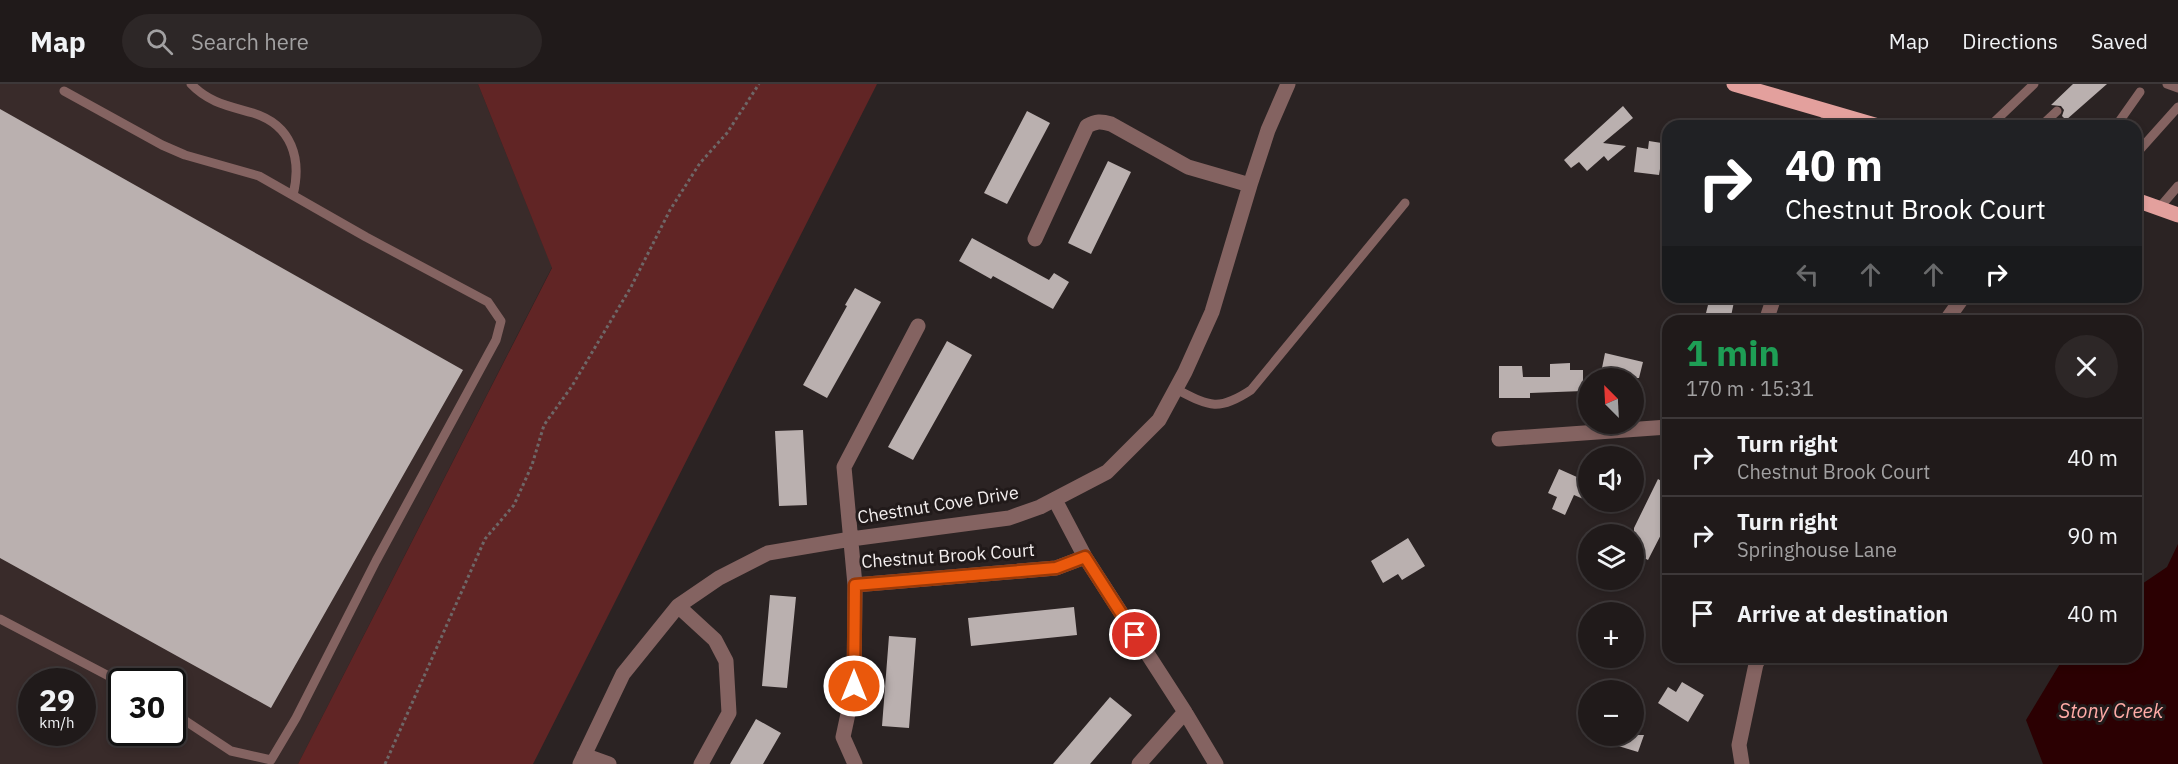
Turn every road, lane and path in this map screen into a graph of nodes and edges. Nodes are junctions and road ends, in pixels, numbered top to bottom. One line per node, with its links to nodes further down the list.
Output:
1 (191, 84): 19 (lane)
2 (759, 84): 40 (path)
3 (1288, 84): 17 (street, Chestnut Cove Drive)
4 (1734, 84): 12 (main road)
5 (2034, 84): 13 (lane)
6 (2167, 84): 7 (lane)
7 (2178, 88)
8 (64, 91): 19 (lane)
9 (2140, 92): 15 (lane)
10 (2178, 107): 16 (lane)
11 (2058, 111): 14 (lane)
12 (1828, 119)
13 (1996, 120)
14 (2048, 120)
15 (2120, 120)
16 (2142, 147)
17 (1250, 185): 24 (street); 26 (street, Chestnut Cove Drive)
18 (2178, 186): 22 (lane)
19 (293, 195): 38 (lane)
20 (2142, 202): 22 (main road)
21 (1405, 203): 26 (lane)
22 (2160, 207): 23 (main road)
23 (2178, 215)
24 (1035, 239)
25 (918, 326): 30 (street, Chestnut Brook Court)
26 (1176, 389): 29 (street, Chestnut Cove Drive)
27 (1662, 428): 28 (street)
28 (1499, 439)
29 (1055, 500): 30 (street, Chestnut Cove Drive); 31 (street)
30 (850, 539): 32 (street, Chestnut Brook Court); 33 (street, Chestnut Cove Drive)
31 (1085, 557): 32 (street, Chestnut Brook Court); 37 (street)
32 (855, 585): 43 (street)
33 (678, 606): 39 (street, Chestnut Cove Drive); 42 (street)
34 (0, 619): 36 (lane)
35 (1757, 663): 46 (street)
36 (108, 676)
37 (1185, 712): 44 (street); 45 (street)
38 (186, 721)
39 (582, 760): 41 (street)
40 (385, 764)
41 (609, 764)
42 (701, 764)
43 (855, 764)
44 (1139, 764)
45 (1216, 764)
46 (1742, 764)

